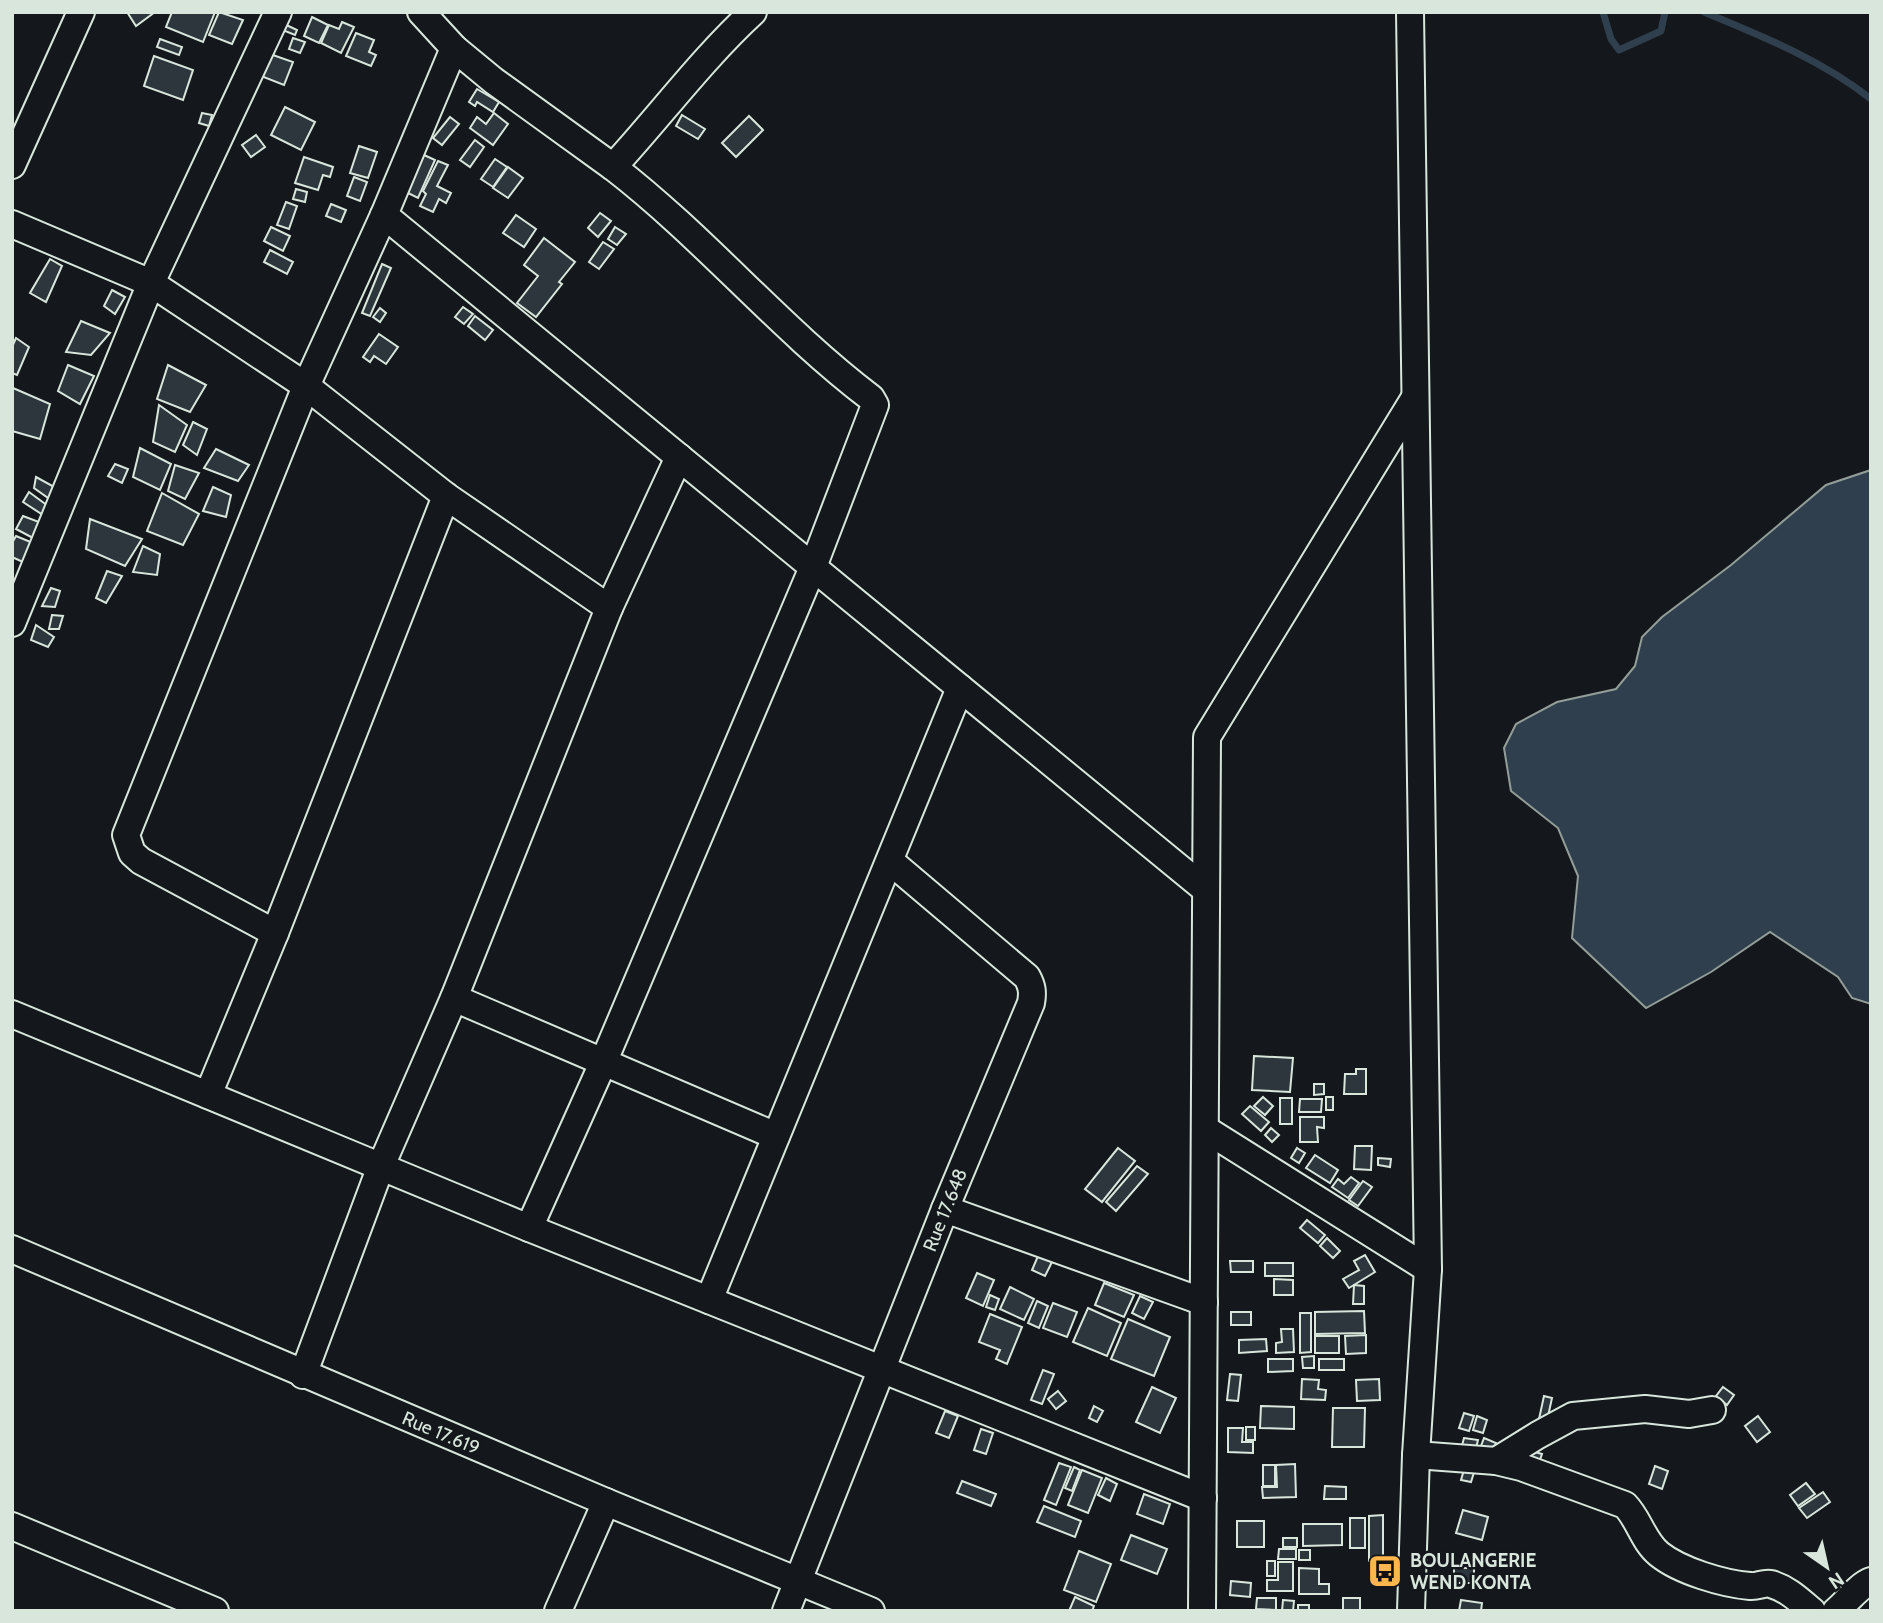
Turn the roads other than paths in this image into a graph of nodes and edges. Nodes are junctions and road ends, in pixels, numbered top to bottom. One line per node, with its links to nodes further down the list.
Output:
1 (81, 12): 7 (street)
2 (278, 12): 11 (street)
3 (421, 12): 6 (street)
4 (753, 12): 8 (street)
5 (1410, 12): 13 (street)
6 (454, 48): 8 (street); 9 (street)
7 (12, 165)
8 (613, 167): 16 (street)
9 (384, 215): 12 (street); 14 (street)
10 (12, 224): 11 (street)
11 (151, 282): 12 (street); 17 (street)
12 (306, 386): 15 (street); 23 (street)
13 (1414, 399): 22 (street); 34 (street)
14 (679, 457): 16 (street); 18 (street)
15 (446, 496): 18 (street); 23 (street)
16 (813, 567): 20 (street); 26 (street)
17 (22, 580): 19 (street)
18 (609, 608): 24 (street)
19 (12, 623)
20 (960, 688): 21 (street); 22 (street)
21 (890, 860): 29 (street); 31 (street, Rue 17.648)
22 (1205, 889): 28 (street)
23 (275, 933): 27 (street)
24 (454, 998): 26 (street); 30 (street)
25 (12, 1014): 27 (street)
26 (603, 1063): 29 (street); 32 (street)
27 (208, 1096): 30 (street)
28 (1205, 1129): 34 (street); 36 (street)
29 (776, 1136): 35 (street)
30 (381, 1166): 32 (street); 38 (street)
31 (945, 1209): 36 (street); 37 (street, Rue 17.648)
32 (529, 1228): 35 (street)
33 (12, 1249): 38 (street, Rue 17.619)
34 (1427, 1269): 40 (street)
35 (709, 1300): 37 (street)
36 (1204, 1302): 42 (street)
37 (883, 1369): 42 (street); 45 (street, Rue 17.648)
38 (303, 1375): 43 (street, Rue 17.619)
39 (1712, 1410): 41 (street)
40 (1416, 1455): 41 (street); 52 (street)
41 (1496, 1461): 53 (street)
42 (1203, 1498): 51 (street)
43 (606, 1502): 45 (street, Rue 17.619); 48 (street)
44 (12, 1527): 47 (street)
45 (798, 1580): 49 (street, Rue 17.648); 50 (street, Rue 17.619)
46 (1871, 1581): 54 (street)
47 (215, 1611)
48 (558, 1611)
49 (786, 1611)
50 (872, 1611)
51 (1202, 1611)
52 (1411, 1611)
53 (1812, 1611)
54 (1836, 1611)

